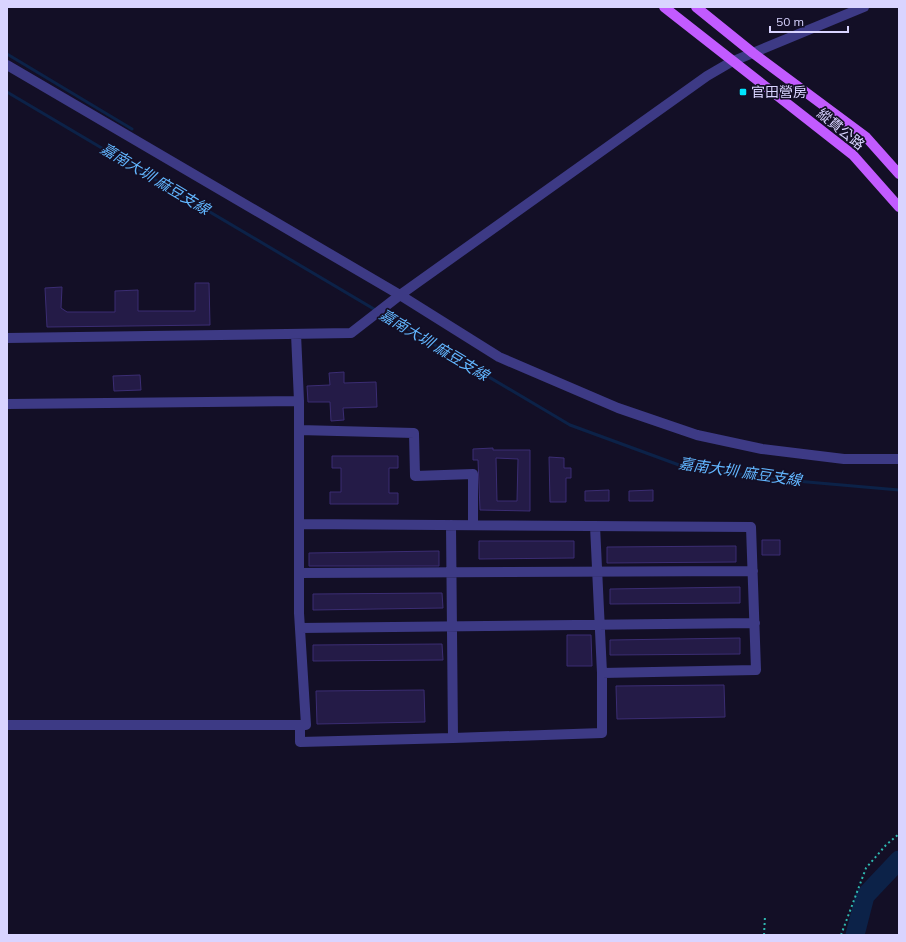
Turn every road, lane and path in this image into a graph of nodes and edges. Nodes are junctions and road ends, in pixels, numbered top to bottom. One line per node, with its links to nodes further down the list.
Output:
1 (664, 7): 5 (main road, 縱貫公路)
2 (696, 7): 4 (main road, 縱貫公路)
3 (864, 7): 4 (street)
4 (752, 53): 5 (street); 7 (main road, 縱貫公路)
5 (731, 62): 8 (main road, 縱貫公路); 9 (street)
6 (7, 65): 9 (street)
7 (899, 174)
8 (899, 206)
9 (400, 295): 10 (street); 15 (street)
10 (296, 334): 11 (street); 12 (street)
11 (7, 338)
12 (299, 402): 13 (street); 14 (street)
13 (7, 404)
14 (299, 430): 16 (street); 18 (street)
15 (899, 459)
16 (299, 524): 17 (street); 22 (street)
17 (451, 525): 18 (street); 23 (street)
18 (473, 525): 19 (street)
19 (595, 526): 20 (street); 21 (street)
20 (753, 571): 21 (street); 24 (street)
21 (597, 572): 23 (street); 25 (street)
22 (299, 573): 23 (street); 27 (street)
23 (452, 573): 26 (street)
24 (755, 623): 25 (street); 28 (street)
25 (600, 624): 26 (street); 28 (street)
26 (452, 627): 27 (street); 31 (street)
27 (300, 628): 30 (street)
28 (602, 673): 31 (street)
29 (7, 725): 30 (street)
30 (300, 725): 31 (street)
31 (453, 738)
32 (899, 834): 35 (path)
33 (765, 916): 34 (path)
34 (764, 935)
35 (841, 935)

